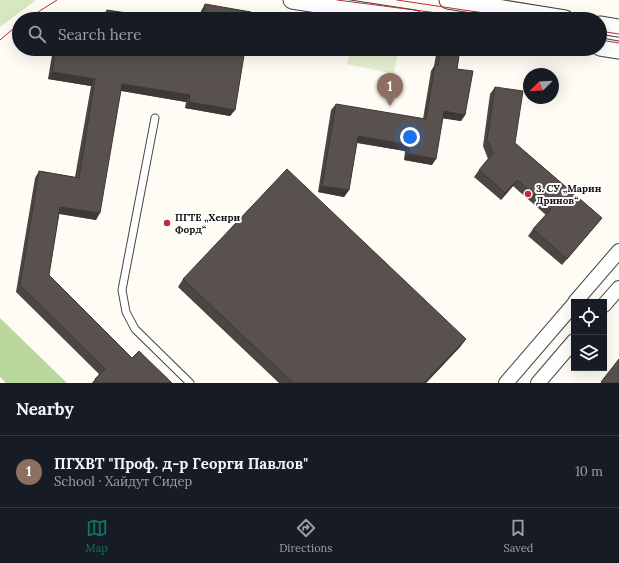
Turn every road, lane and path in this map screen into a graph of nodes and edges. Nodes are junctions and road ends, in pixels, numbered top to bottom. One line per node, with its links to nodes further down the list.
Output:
1 (292, 0): 3 (street)
2 (448, 0): 5 (street)
3 (319, 2): 4 (street)
4 (375, 12)
5 (522, 12)
6 (607, 25): 7 (street)
7 (619, 28)
8 (607, 48): 9 (street)
9 (619, 50)
10 (155, 118): 17 (lane)
11 (619, 251): 13 (street)
12 (619, 288): 14 (street)
13 (578, 299)
14 (607, 302)
15 (571, 308): 18 (street)
16 (571, 344): 19 (street)
17 (190, 383)
18 (506, 383)
19 (538, 383)

